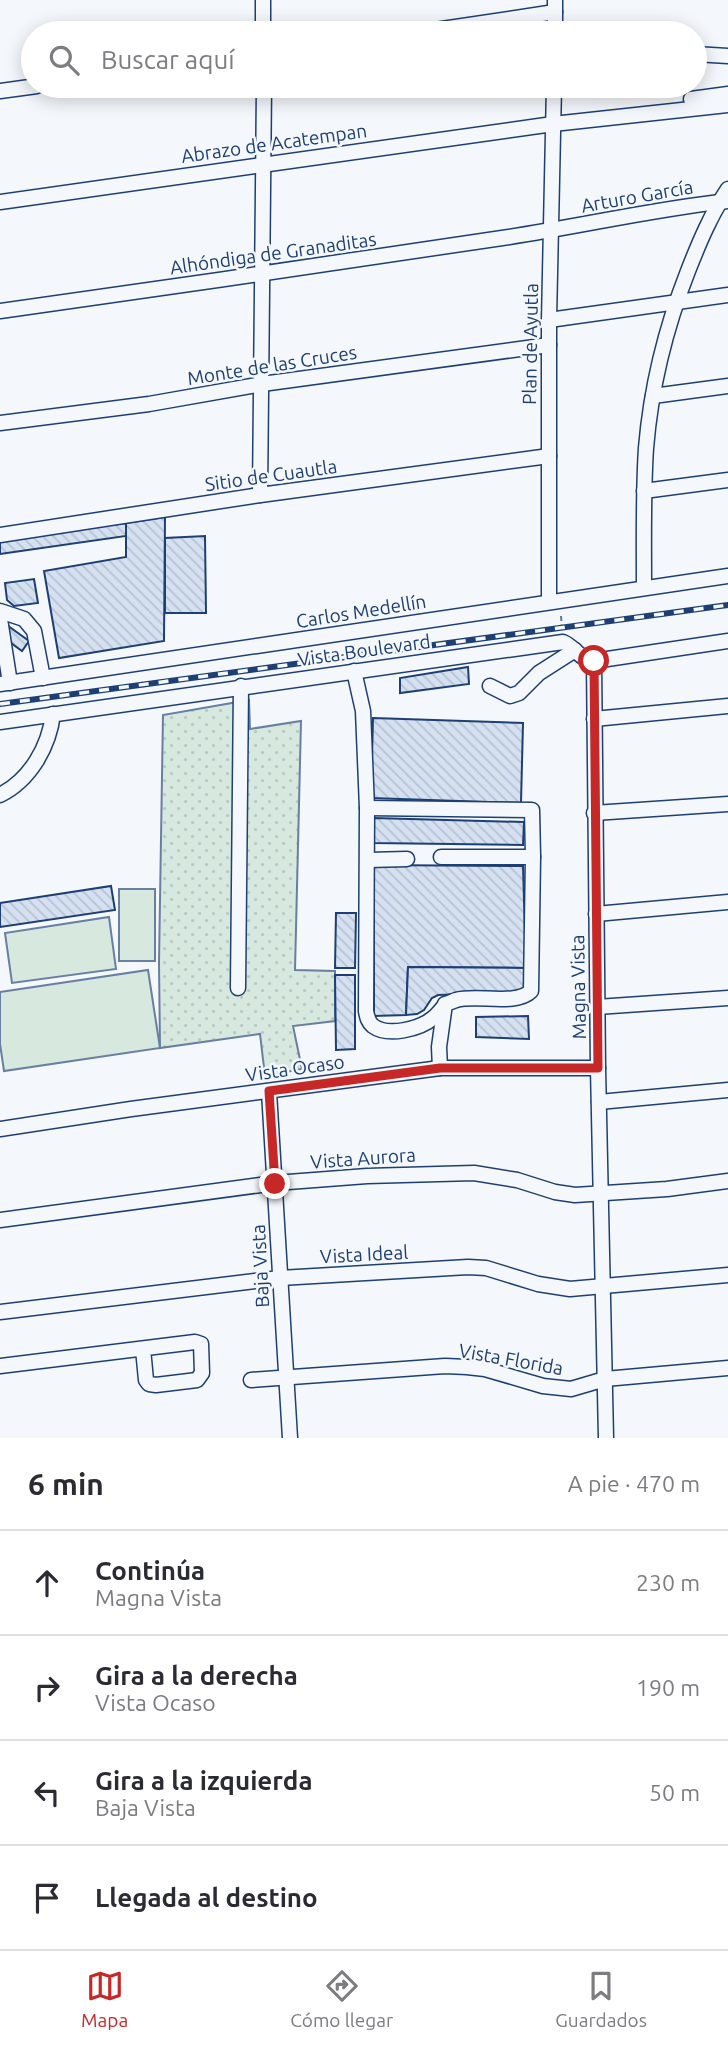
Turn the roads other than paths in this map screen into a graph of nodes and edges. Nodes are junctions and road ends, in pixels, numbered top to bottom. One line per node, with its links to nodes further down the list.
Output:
1 (262, 0): 3 (street)
2 (555, 6): 4 (street)
3 (263, 21)
4 (477, 21)
5 (707, 55): 6 (street)
6 (728, 56)
7 (21, 88): 8 (street)
8 (0, 91)
9 (728, 94): 10 (street)
10 (707, 97)
11 (264, 98): 16 (street)
12 (554, 98): 15 (street, Plan de Ayutla)
13 (702, 98): 15 (street)
14 (728, 105): 15 (street)
15 (553, 121): 16 (street, Abrazo de Acatempan); 20 (street, Plan de Ayutla)
16 (265, 163): 19 (street, Abrazo de Acatempan); 21 (street)
17 (728, 189): 18 (street)
18 (724, 201): 20 (street, Arturo García); 23 (street)
19 (0, 202)
20 (552, 230): 21 (street, Alhóndiga de Granaditas); 25 (street, Plan de Ayutla)
21 (264, 274): 24 (street, Alhóndiga de Granaditas); 27 (street)
22 (728, 295): 23 (street)
23 (677, 301): 25 (street); 29 (street)
24 (0, 311)
25 (549, 320): 26 (street, Plan de Ayutla)
26 (549, 345): 27 (street, Monte de las Cruces); 31 (street, Plan de Ayutla)
27 (262, 384): 30 (street, Monte de las Cruces); 34 (street)
28 (728, 386): 29 (street)
29 (653, 396): 33 (street)
30 (0, 423)
31 (549, 456): 34 (street, Sitio de Cuautla); 38 (street, Plan de Ayutla)
32 (728, 480): 33 (street)
33 (644, 491): 37 (street)
34 (260, 495): 35 (street, Sitio de Cuautla)
35 (0, 535)
36 (728, 576): 37 (street, Carlos Medellín)
37 (644, 588): 38 (street, Carlos Medellín)
38 (554, 602): 46 (street, Carlos Medellín)
39 (0, 611): 46 (street)
40 (0, 620): 41 (street)
41 (2, 637): 47 (street)
42 (728, 641): 44 (street)
43 (569, 646): 44 (street); 45 (street, Vista Boulevard); 48 (street)
44 (594, 661): 52 (street, Magna Vista)
45 (354, 671): 49 (street, Vista Boulevard); 56 (street)
46 (43, 678): 47 (street, Carlos Medellín)
47 (5, 683)
48 (489, 685)
49 (241, 687): 51 (street, Vista Boulevard); 64 (street)
50 (728, 706): 52 (street)
51 (53, 714): 53 (street, Vista Boulevard); 54 (street)
52 (594, 719): 57 (street, Magna Vista)
53 (0, 722)
54 (0, 794)
55 (728, 804): 57 (street)
56 (367, 808): 59 (street); 61 (street)
57 (594, 813): 63 (street, Magna Vista)
58 (441, 857): 59 (street)
59 (534, 857): 66 (street)
60 (407, 859): 61 (street)
61 (368, 860): 66 (street)
62 (728, 902): 63 (street)
63 (596, 914): 67 (street, Magna Vista)
64 (238, 988)
65 (728, 998): 67 (street)
66 (445, 1004): 68 (street)
67 (597, 1007): 69 (street, Magna Vista)
68 (440, 1068): 69 (street, Vista Ocaso); 71 (street, Vista Ocaso)
69 (598, 1068): 72 (street, Magna Vista)
70 (728, 1090): 72 (street)
71 (269, 1091): 73 (street, Vista Ocaso); 75 (street, Baja Vista)
72 (599, 1102): 76 (street, Magna Vista)
73 (0, 1129)
74 (728, 1181): 76 (street, Vista Aurora)
75 (275, 1184): 76 (street, Vista Aurora); 77 (street, Vista Aurora); 79 (street, Baja Vista)
76 (601, 1194): 80 (street, Magna Vista)
77 (0, 1220)
78 (728, 1275): 80 (street, Vista Ideal)
79 (280, 1278): 80 (street, Vista Ideal); 81 (street, Vista Ideal); 85 (street, Baja Vista)
80 (602, 1286): 86 (street, Magna Vista)
81 (0, 1312)
82 (143, 1349): 82 (street); 83 (street)
83 (0, 1366)
84 (728, 1368): 86 (street, Vista Florida)
85 (286, 1378): 86 (street, Vista Florida); 87 (street, Vista Florida); 88 (street, Baja Vista)
86 (605, 1379): 89 (street, Magna Vista)
87 (251, 1380)
88 (290, 1438)
89 (606, 1438)

